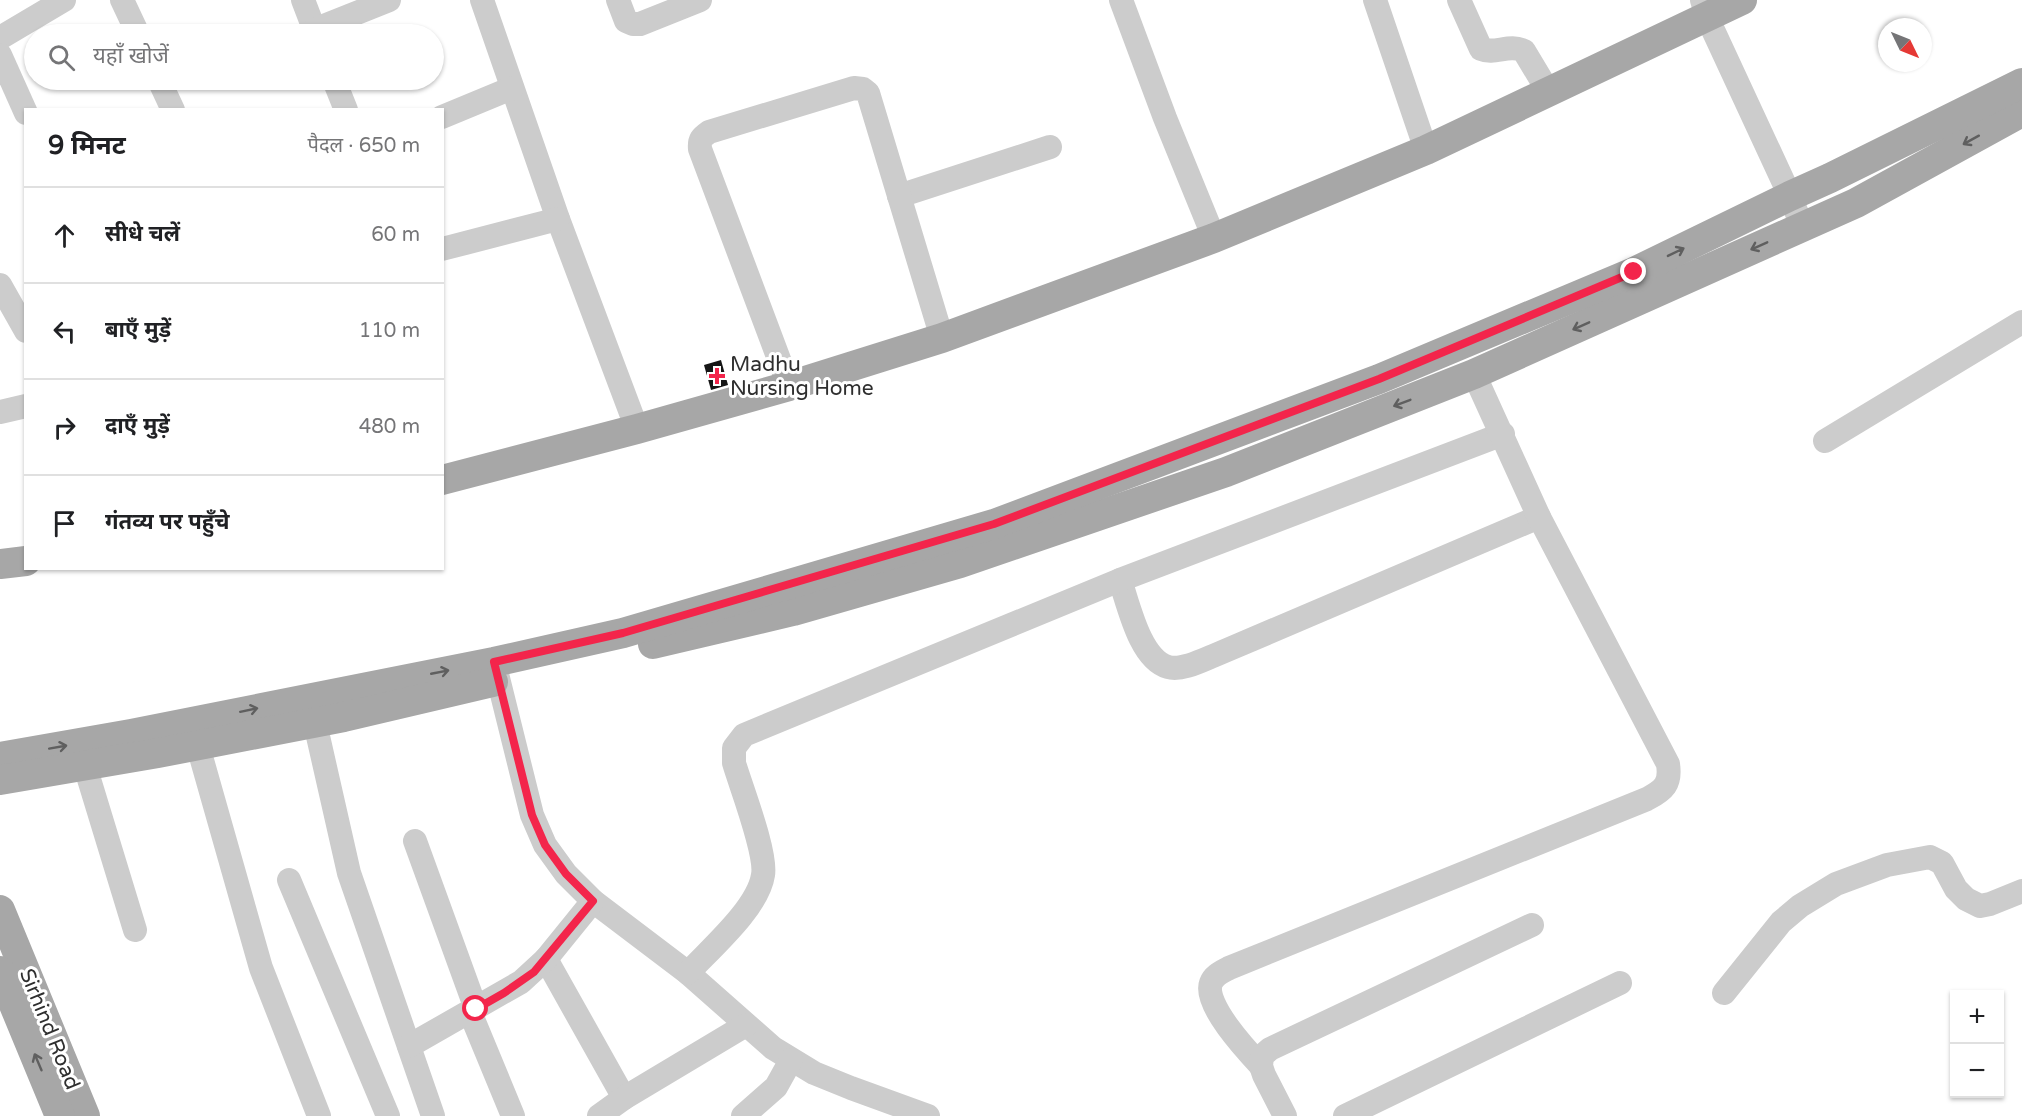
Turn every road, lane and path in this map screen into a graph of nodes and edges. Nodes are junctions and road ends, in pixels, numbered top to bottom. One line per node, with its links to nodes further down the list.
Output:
1 (64, 0): 16 (street)
2 (122, 0): 13 (street)
3 (303, 0): 14 (street)
4 (389, 0): 15 (street)
5 (482, 0): 19 (street)
6 (618, 0): 7 (street)
7 (700, 0)
8 (1121, 0): 34 (street)
9 (1375, 0): 29 (street)
10 (1460, 0): 22 (street)
11 (1742, 0): 12 (main road)
12 (1704, 8): 22 (main road); 31 (street)
13 (133, 24)
14 (312, 24)
15 (334, 24)
16 (0, 38)
17 (0, 55): 25 (street)
18 (2022, 83): 31 (main road)
19 (512, 88): 27 (street); 32 (street)
20 (164, 90): 23 (street)
21 (338, 90): 24 (street)
22 (1548, 91): 29 (main road)
23 (172, 108)
24 (345, 108)
25 (24, 109)
26 (2022, 112): 33 (main road, one-way to 33)
27 (444, 116)
28 (1050, 147): 30 (street)
29 (1426, 150): 34 (main road)
30 (898, 196): 39 (street); 41 (street)
31 (1790, 196): 33 (street); 52 (main road, one-way to 31)
32 (558, 219): 35 (street); 44 (street)
33 (1802, 226): 40 (main road, one-way to 40)
34 (1214, 238): 39 (main road)
35 (444, 248)
36 (0, 285): 37 (street)
37 (22, 319)
38 (2022, 322): 46 (street)
39 (942, 338): 41 (main road)
40 (1474, 374): 45 (street); 52 (main road, one-way to 52)
41 (789, 386): 44 (main road)
42 (24, 406): 43 (street)
43 (0, 412)
44 (637, 429): 47 (main road)
45 (1503, 434): 48 (street); 51 (street)
46 (1825, 441)
47 (444, 479)
48 (1539, 517): 51 (street); 74 (street)
49 (24, 561): 50 (main road)
50 (0, 564)
51 (1120, 580): 67 (street)
52 (497, 671): 53 (main road); 55 (main road, one-way to 52); 61 (street)
53 (315, 723): 54 (main road); 72 (street)
54 (198, 746): 56 (main road); 78 (street)
55 (0, 757)
56 (85, 766): 57 (main road); 64 (street)
57 (0, 780)
58 (415, 841): 70 (street)
59 (289, 880): 79 (street)
60 (2022, 891): 69 (street)
61 (593, 901): 65 (street); 67 (street)
62 (0, 910): 77 (main road, Sirhind Road)
63 (1532, 925): 74 (street)
64 (135, 930)
65 (546, 959): 70 (street); 75 (street)
66 (0, 971): 76 (main road, Sirhind Road, one-way to 66)
67 (688, 973): 71 (street)
68 (1620, 983): 86 (street)
69 (1724, 993)
70 (473, 1010): 72 (street); 81 (street)
71 (746, 1025): 73 (street); 75 (street)
72 (409, 1046): 80 (street)
73 (791, 1059): 83 (street); 84 (street)
74 (1261, 1066): 85 (street)
75 (624, 1098): 82 (street)
76 (60, 1116)
77 (85, 1116)
78 (319, 1116)
79 (388, 1116)
80 (433, 1116)
81 (513, 1116)
82 (599, 1116)
83 (743, 1116)
84 (928, 1116)
85 (1285, 1116)
86 (1345, 1116)

